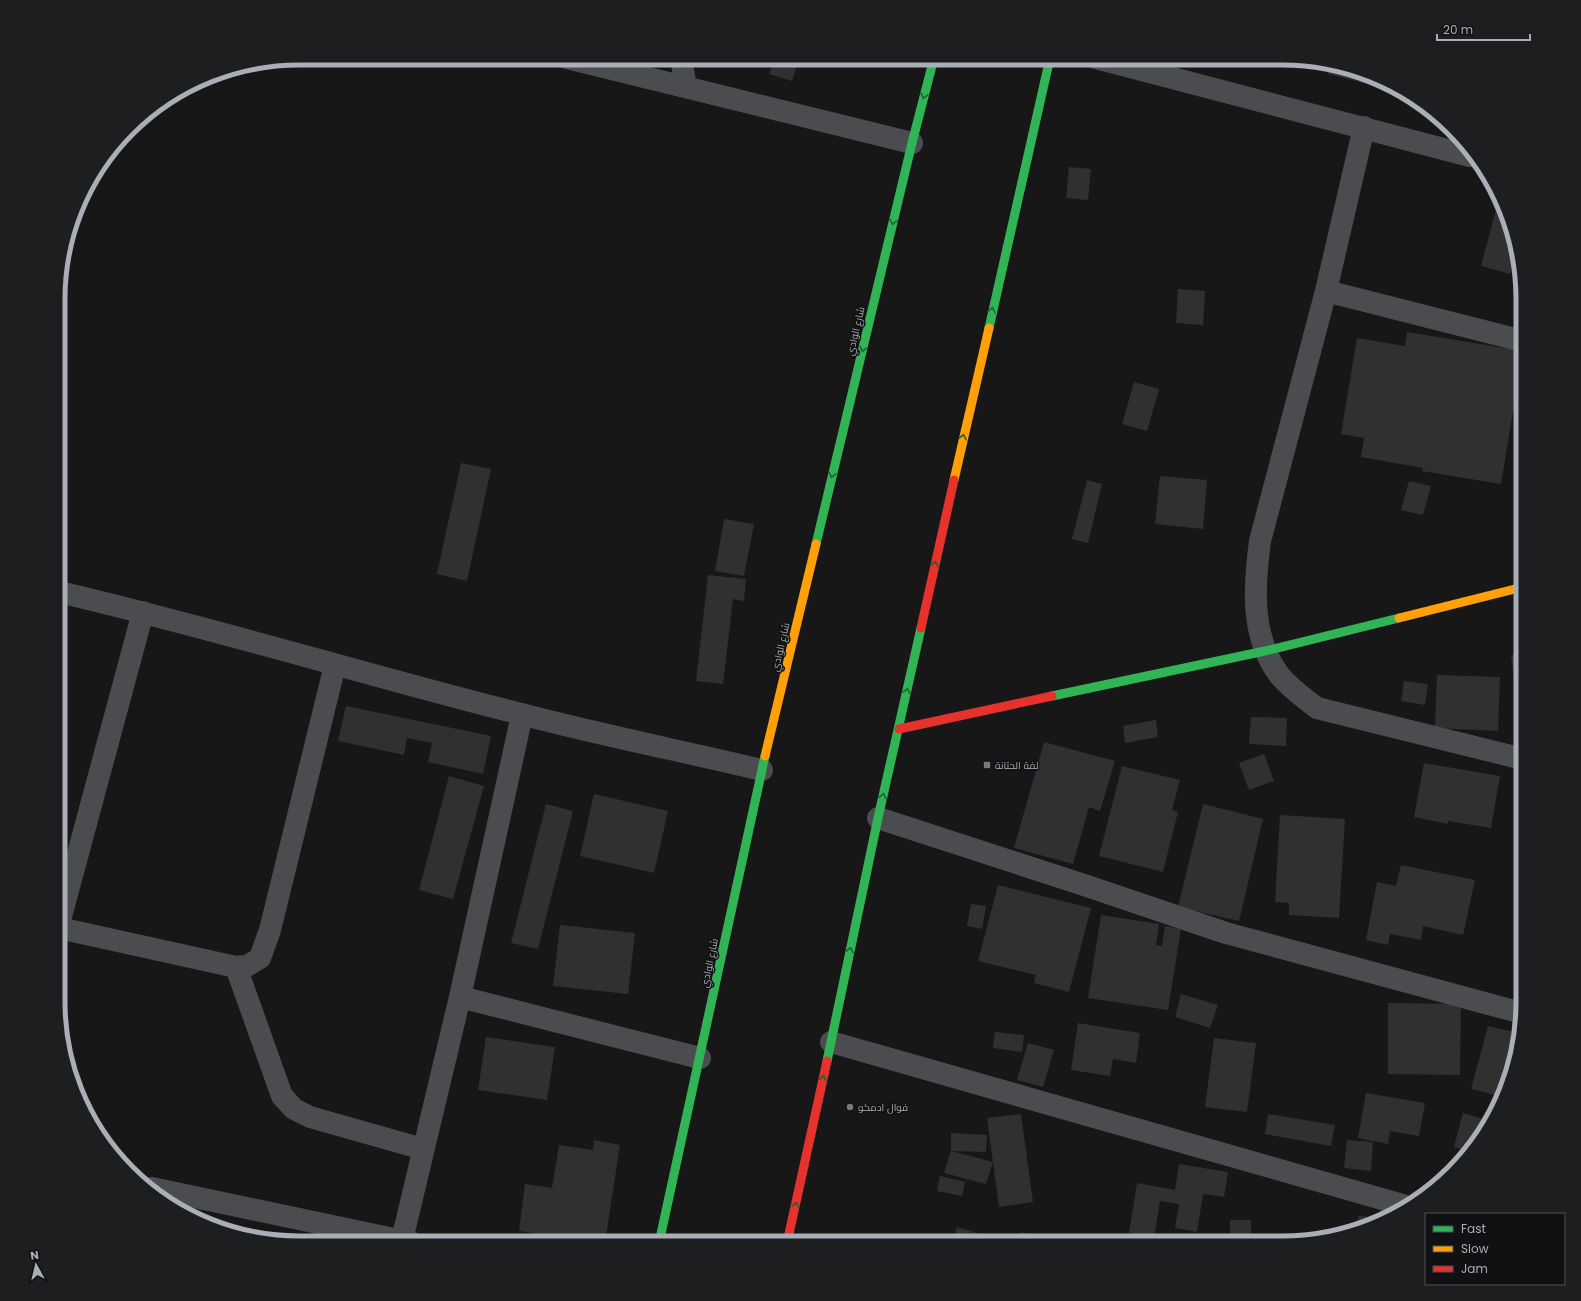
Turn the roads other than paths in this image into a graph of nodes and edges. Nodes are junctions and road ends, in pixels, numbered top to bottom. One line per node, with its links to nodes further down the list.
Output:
1 (596, 65): 6 (street)
2 (682, 65): 6 (street)
3 (932, 65): 8 (main road, شارع الوادي, one-way to 8)
4 (1048, 65): 18 (main road, one-way to 4)
5 (1123, 65): 7 (street)
6 (686, 87): 8 (street)
7 (1364, 127): 9 (street); 10 (street)
8 (912, 143): 20 (main road, شارع الوادي, one-way to 20)
9 (1466, 155)
10 (1326, 291): 11 (street); 15 (street)
11 (1516, 340)
12 (1516, 589): 15 (main road)
13 (65, 593): 14 (street)
14 (143, 612): 16 (street); 22 (street)
15 (1265, 651): 18 (main road); 19 (street)
16 (335, 665): 17 (street); 24 (street)
17 (522, 715): 20 (street); 25 (street)
18 (899, 729): 21 (main road, one-way to 18)
19 (1516, 757)
20 (762, 770): 28 (main road, شارع الوادي)
21 (878, 818): 26 (street); 27 (main road, one-way to 21)
22 (65, 902)
23 (65, 929): 24 (street)
24 (236, 967): 29 (street)
25 (460, 997): 28 (street); 29 (street)
26 (1515, 1010)
27 (831, 1042): 32 (street); 36 (main road, one-way to 27)
28 (700, 1058): 35 (main road, شارع الوادي)
29 (423, 1149): 34 (street)
30 (165, 1194): 31 (street)
31 (178, 1200): 33 (street)
32 (1400, 1204)
33 (379, 1236)
34 (408, 1236)
35 (661, 1236)
36 (789, 1236)

